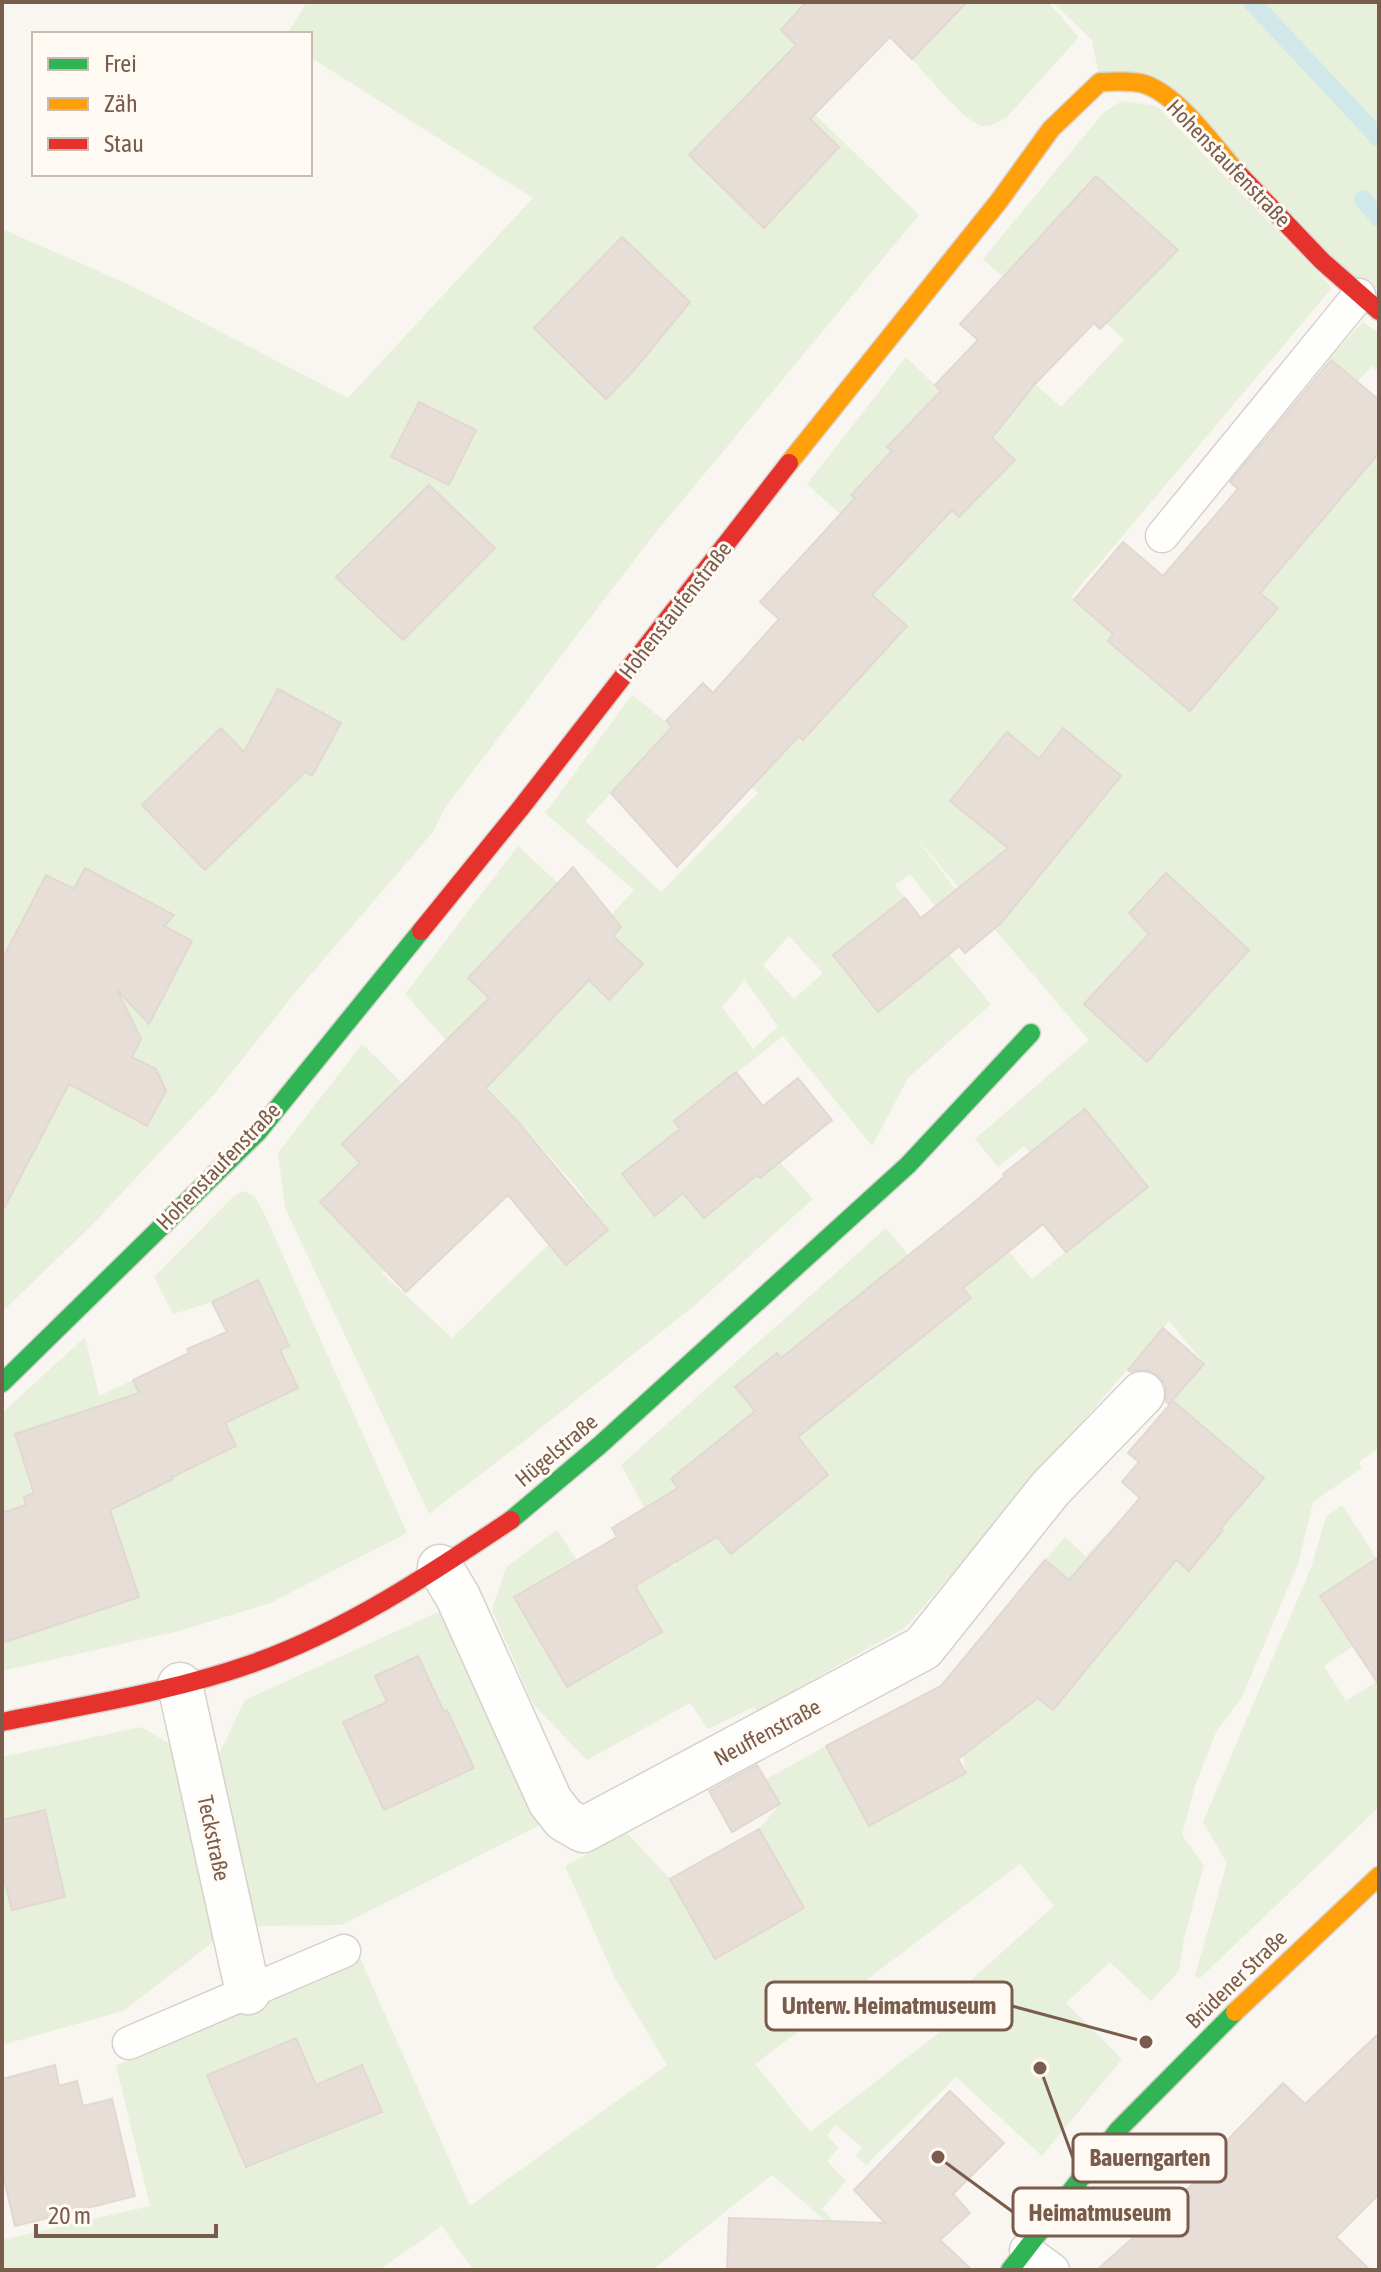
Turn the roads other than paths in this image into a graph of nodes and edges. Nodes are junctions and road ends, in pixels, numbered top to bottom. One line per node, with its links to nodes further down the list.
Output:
1 (1369, 303): 2 (lane, Hohenstaufenstraße); 4 (street, Hohenstaufenstraße)
2 (1162, 536)
3 (1031, 1033): 6 (street, Hügelstraße)
4 (2, 1383)
5 (1142, 1394): 6 (street, Neuffenstraße)
6 (440, 1567): 7 (street, Hügelstraße)
7 (180, 1685): 8 (street, Hügelstraße); 11 (street, Teckstraße)
8 (2, 1722)
9 (1379, 1876): 13 (street, Brüdener Straße)
10 (344, 1951): 11 (lane)
11 (248, 1992): 12 (lane)
12 (129, 2043)
13 (1018, 2260): 14 (lane)
14 (1053, 2270)

